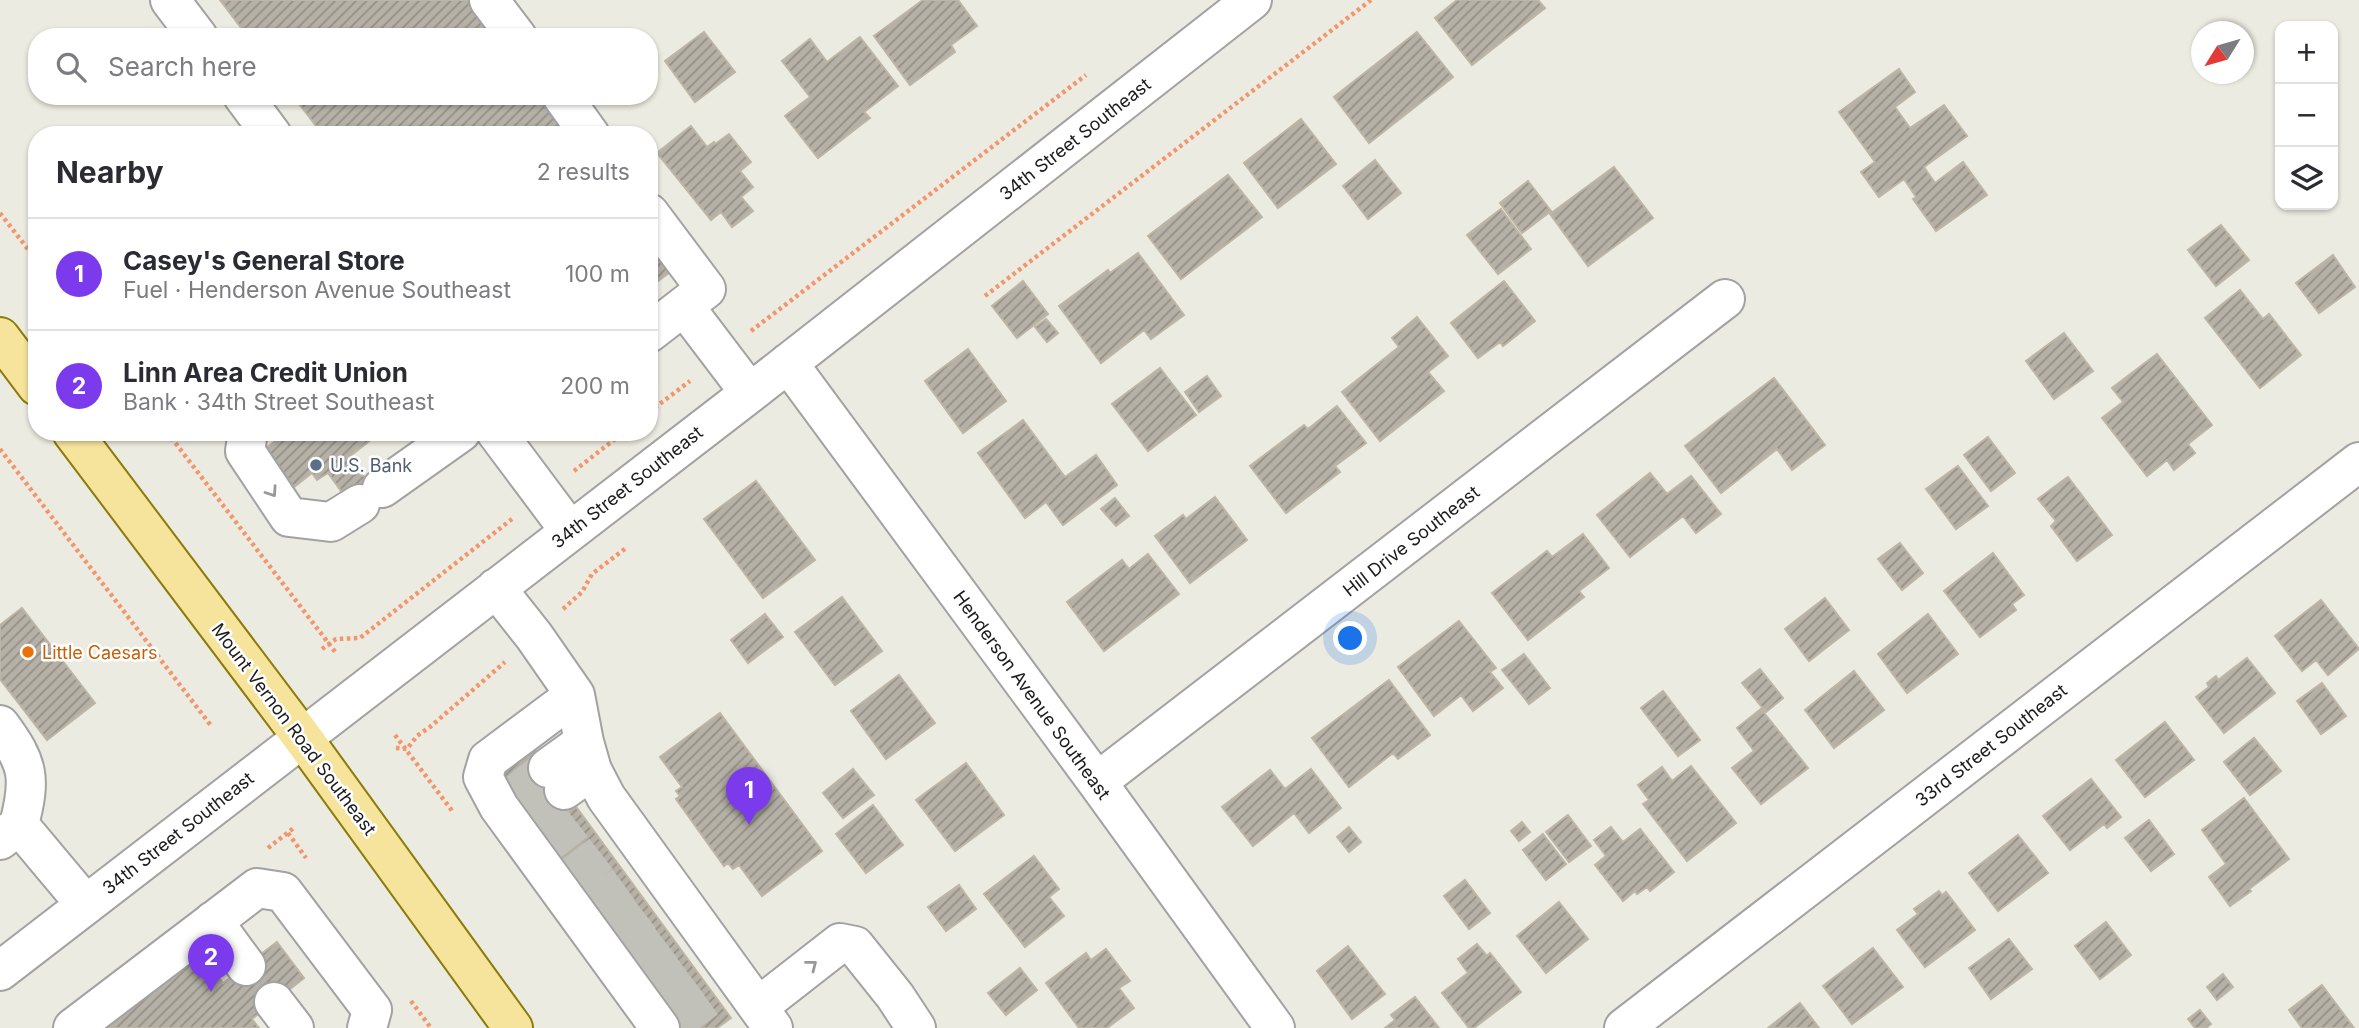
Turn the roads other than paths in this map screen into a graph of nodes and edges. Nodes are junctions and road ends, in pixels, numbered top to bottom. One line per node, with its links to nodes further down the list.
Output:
1 (170, 0): 4 (street)
2 (489, 0): 5 (street)
3 (1252, 0): 14 (street, 34th Street Southeast)
4 (191, 28)
5 (510, 28)
6 (250, 105): 8 (street)
7 (568, 105): 9 (street)
8 (265, 126)
9 (584, 126)
10 (658, 225): 12 (street)
11 (1724, 299): 26 (street, Hill Drive Southeast)
12 (684, 306): 13 (street); 15 (street)
13 (658, 326)
14 (788, 363): 15 (street, 34th Street Southeast); 26 (street, Henderson Avenue Southeast)
15 (750, 393): 21 (street, 34th Street Southeast)
16 (79, 441): 25 (main road, Mount Vernon Road Southeast)
17 (247, 441): 18 (street, one-way to 18)
18 (448, 441)
19 (510, 441): 21 (street)
20 (2359, 462): 39 (street, 33rd Street Southeast)
21 (570, 531): 22 (street, 34th Street Southeast)
22 (496, 588): 23 (street); 25 (street, 34th Street Southeast)
23 (575, 695): 32 (street); 33 (street)
24 (0, 725): 27 (street)
25 (302, 737): 28 (street, 34th Street Southeast); 36 (main road, Mount Vernon Road Southeast)
26 (1097, 782): 38 (street, Henderson Avenue Southeast)
27 (10, 833): 28 (street)
28 (86, 905): 31 (street, 34th Street Southeast)
29 (213, 922): 30 (street); 34 (street); 35 (street)
30 (246, 966)
31 (0, 971)
32 (732, 987): 37 (street, one-way to 37)
33 (661, 1016)
34 (73, 1028)
35 (367, 1028)
36 (513, 1028)
37 (916, 1028)
38 (1275, 1028)
39 (1624, 1028)

